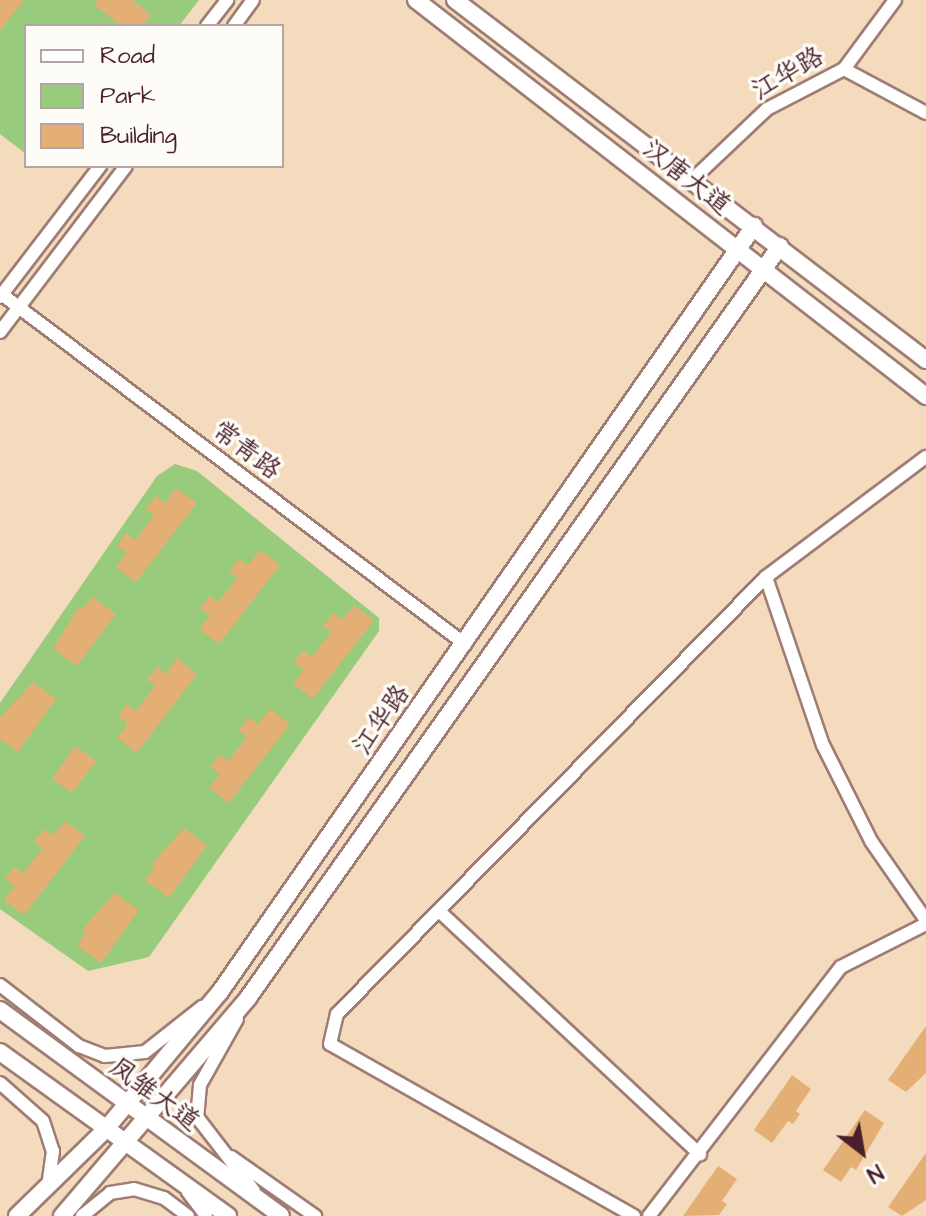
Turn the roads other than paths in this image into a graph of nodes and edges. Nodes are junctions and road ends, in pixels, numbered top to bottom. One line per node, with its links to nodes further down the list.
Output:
1 (227, 0): 6 (street)
2 (253, 0): 7 (street)
3 (416, 0): 15 (main road, 汉唐大道)
4 (455, 0): 12 (main road, 汉唐大道)
5 (895, 0): 8 (street, 江华路)
6 (209, 24)
7 (235, 24)
8 (844, 69): 9 (street); 12 (street, 江华路)
9 (926, 113)
10 (98, 168): 17 (street)
11 (124, 168): 18 (street)
12 (693, 179): 13 (main road, 汉唐大道)
13 (754, 226): 14 (main road, 汉唐大道); 15 (main road, 江华路)
14 (780, 246): 16 (main road, 江华路); 20 (main road, 汉唐大道)
15 (738, 249): 16 (main road, 汉唐大道); 24 (main road, 江华路)
16 (764, 269): 21 (main road, 汉唐大道); 29 (main road, 江华路)
17 (1, 294): 18 (street, 常青路)
18 (19, 307): 19 (street); 24 (street, 常青路)
19 (0, 332)
20 (926, 360)
21 (926, 396)
22 (926, 457): 23 (street)
23 (766, 577): 25 (street); 26 (street)
24 (465, 644): 28 (main road, 江华路)
25 (439, 911): 42 (street); 53 (street)
26 (926, 922): 42 (street)
27 (0, 985): 31 (street)
28 (220, 992): 31 (street); 37 (main road, 江华路)
29 (248, 998): 38 (main road, 江华路); 41 (street)
30 (0, 1010): 33 (main road, 凤雏大道)
31 (36, 1013): 33 (street)
32 (0, 1052): 39 (main road)
33 (59, 1053): 37 (main road, 凤雏大道)
34 (0, 1073): 36 (street)
35 (0, 1083): 36 (street)
36 (19, 1098): 44 (street)
37 (127, 1105): 38 (main road, 凤雏大道); 39 (main road, 江华路)
38 (148, 1120): 40 (main road, 江华路); 45 (main road, 凤雏大道)
39 (105, 1130): 40 (main road); 44 (main road, 江华路)
40 (126, 1146): 43 (main road); 47 (main road, 江华路)
41 (215, 1146): 45 (street); 52 (street)
42 (700, 1154): 54 (street)
43 (181, 1183): 50 (street); 51 (main road)
44 (48, 1190): 46 (main road, 江华路)
45 (274, 1211)
46 (17, 1216)
47 (59, 1216)
48 (82, 1216): 49 (street)
49 (188, 1216)
50 (206, 1216)
51 (228, 1216)
52 (315, 1216)
53 (634, 1216)
54 (649, 1216)

